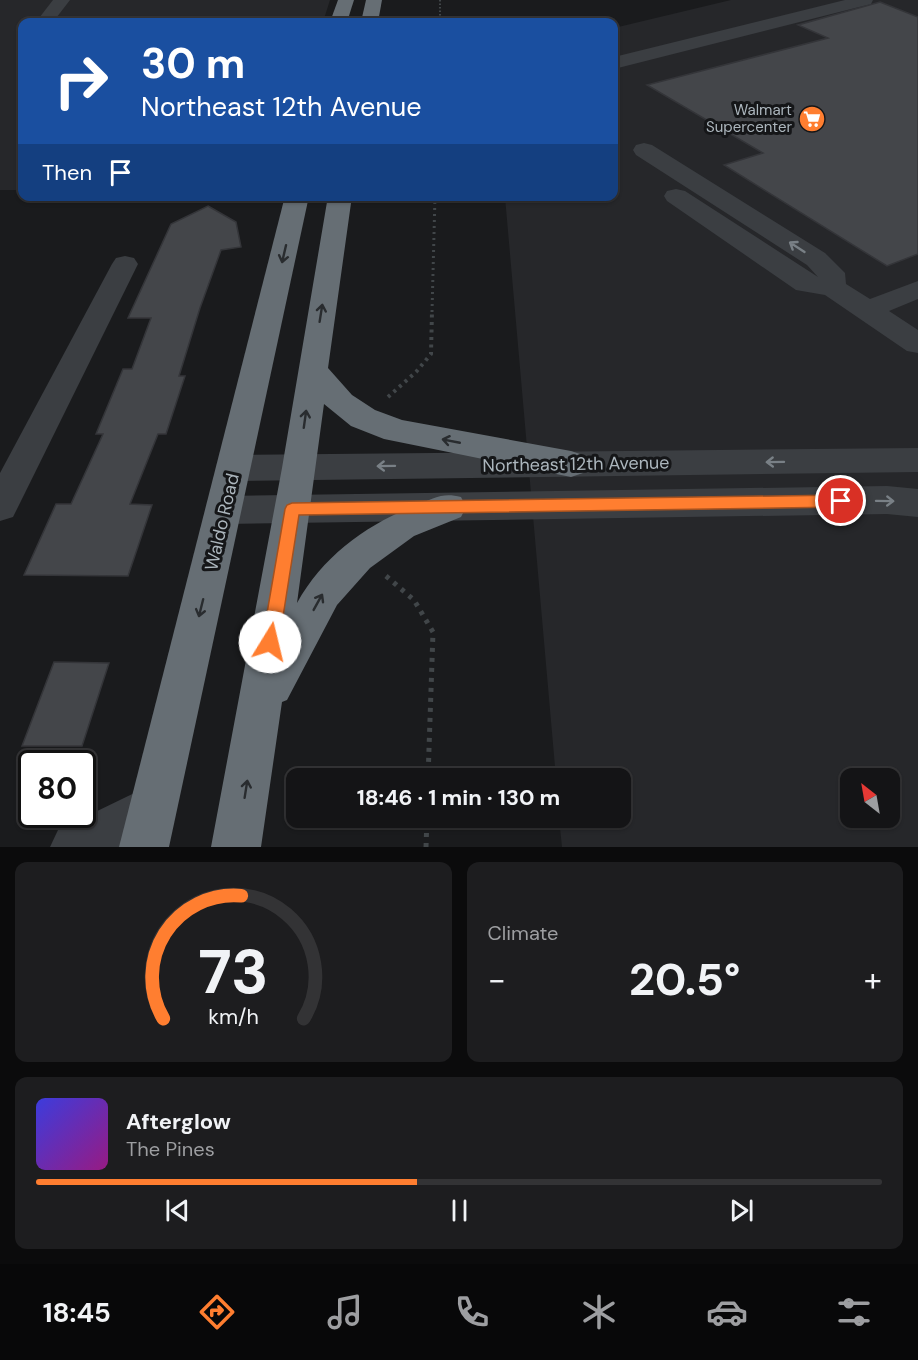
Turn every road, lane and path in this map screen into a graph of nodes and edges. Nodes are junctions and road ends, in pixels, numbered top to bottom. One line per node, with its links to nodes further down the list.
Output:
1 (62, 0): 6 (street)
2 (346, 0): 7 (highway)
3 (374, 0): 8 (highway)
4 (440, 0): 9 (path)
5 (865, 0): 10 (street)
6 (47, 18)
7 (340, 18)
8 (371, 18)
9 (440, 18)
10 (618, 62)
11 (644, 150): 17 (street, one-way to 11)
12 (676, 196): 17 (street)
13 (296, 201): 25 (highway, Waldo Road, one-way to 25)
14 (339, 201): 21 (highway, one-way to 14)
15 (435, 201): 22 (path)
16 (125, 264): 28 (street)
17 (833, 288): 19 (street)
18 (918, 289): 19 (street)
19 (868, 310): 20 (street)
20 (918, 344)
21 (312, 370): 24 (highway, one-way to 21); 26 (highway, one-way to 21)
22 (384, 400)
23 (918, 460): 24 (street, Northeast 12th Avenue, one-way to 24)
24 (571, 464): 26 (street, Northeast 12th Avenue, one-way to 26)
25 (235, 468): 26 (street, Northeast 12th Avenue); 31 (highway, Waldo Road)
26 (299, 468): 30 (highway)
27 (918, 503): 29 (street, one-way to 27)
28 (0, 505)
29 (448, 507): 30 (street); 33 (highway, one-way to 29)
30 (292, 509): 31 (street); 33 (highway)
31 (225, 510): 35 (highway, Waldo Road, one-way to 35)
32 (378, 572): 34 (path)
33 (259, 708): 38 (highway, one-way to 33)
34 (428, 768)
35 (148, 827): 37 (street)
36 (427, 828): 39 (path)
37 (75, 847)
38 (236, 847)
39 (426, 847)

